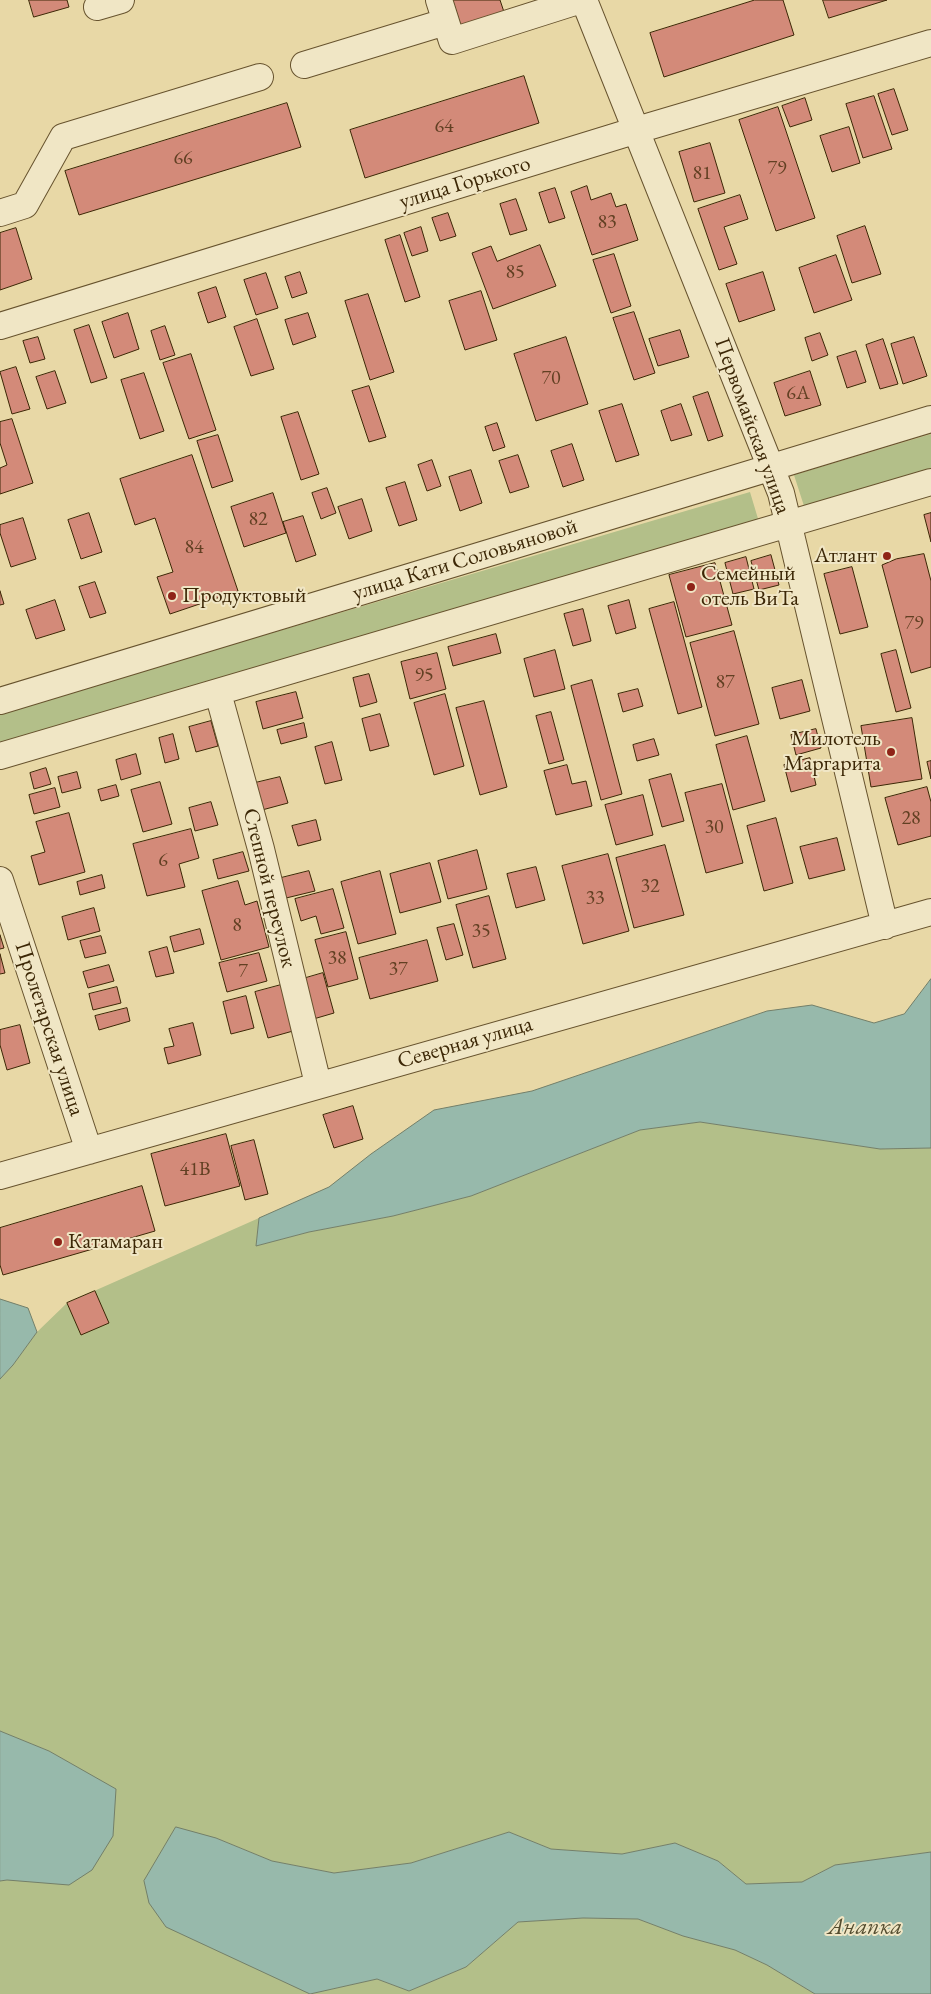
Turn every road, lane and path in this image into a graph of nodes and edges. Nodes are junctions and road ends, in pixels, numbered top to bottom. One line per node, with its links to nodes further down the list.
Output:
1 (122, 0): 3 (street)
2 (583, 0): 4 (street); 8 (street, Первомайская улица)
3 (97, 7)
4 (442, 11): 6 (street)
5 (931, 43): 8 (street, улица Горького)
6 (304, 65)
7 (260, 77): 9 (street)
8 (637, 130): 10 (street, улица Горького); 12 (street, Первомайская улица)
9 (0, 213)
10 (0, 326)
11 (931, 419): 12 (street, улица Кати Соловьяновой)
12 (771, 467): 14 (street, Первомайская улица); 16 (street, улица Кати Соловьяновой)
13 (931, 482): 14 (street)
14 (788, 525): 15 (street); 20 (street, Первомайская улица)
15 (218, 693): 17 (street); 21 (street, Степной переулок)
16 (0, 701)
17 (0, 756)
18 (0, 880): 22 (street, Пролетарская улица)
19 (931, 912): 20 (street, Северная улица)
20 (885, 926): 21 (street, Северная улица)
21 (318, 1084): 22 (street, Северная улица)
22 (89, 1151): 23 (street, Северная улица)
23 (0, 1176)

